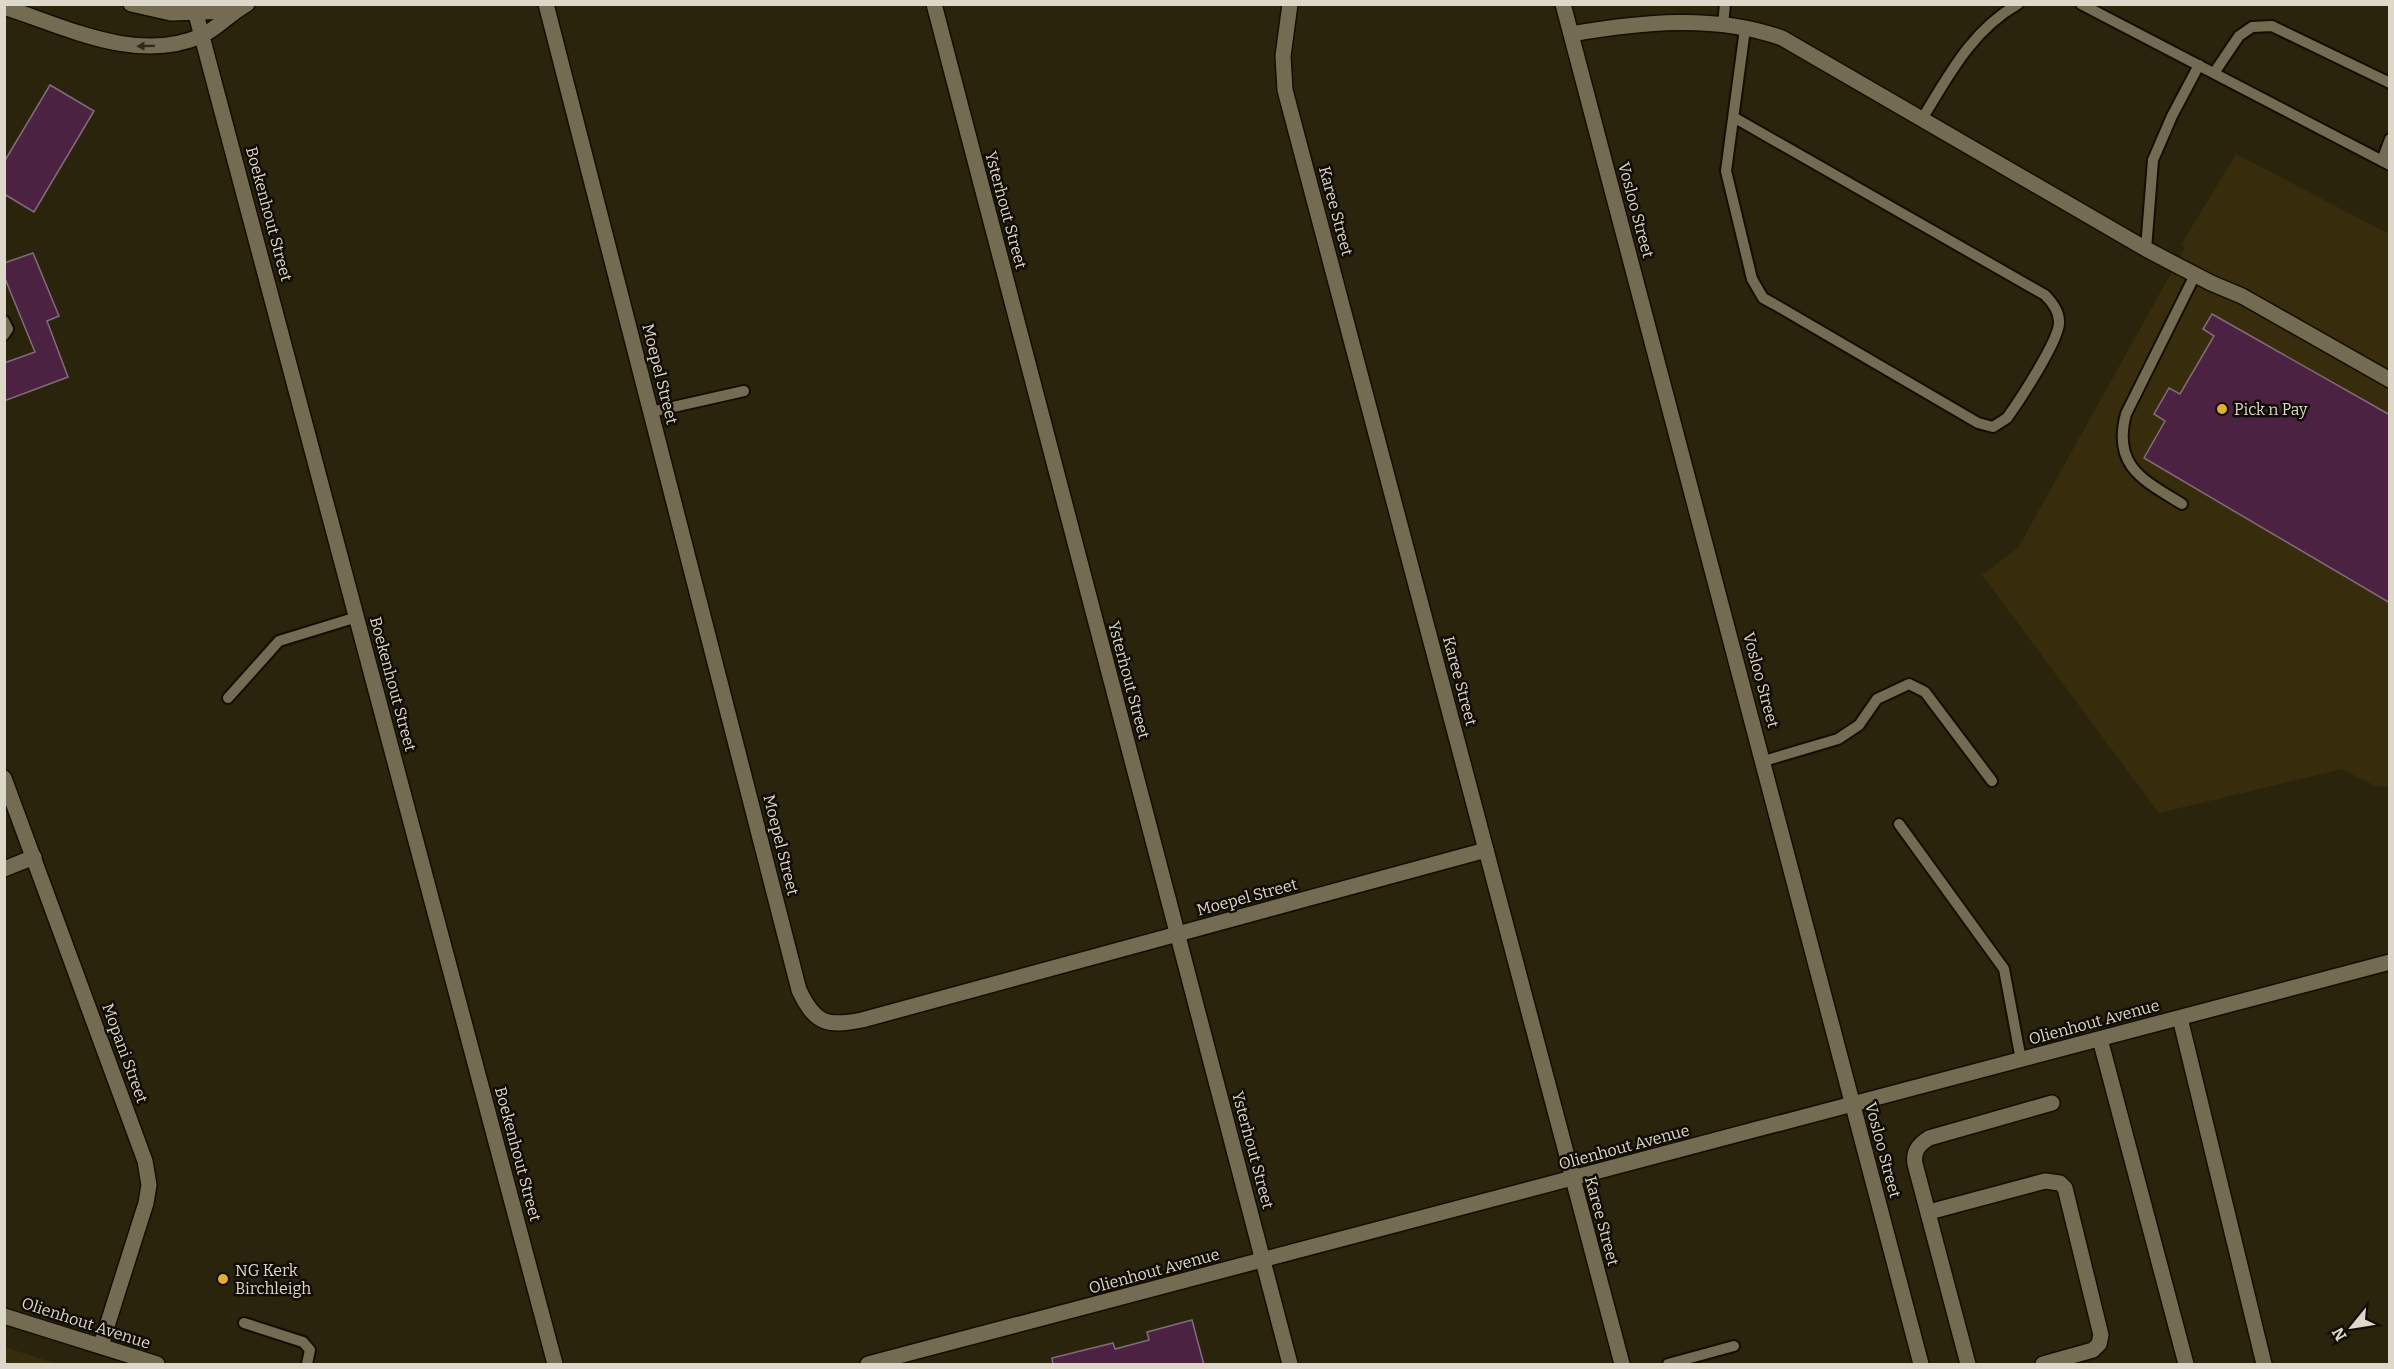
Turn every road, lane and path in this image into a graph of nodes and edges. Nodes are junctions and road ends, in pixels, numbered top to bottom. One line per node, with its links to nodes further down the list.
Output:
1 (131, 4): 12 (street)
2 (247, 4): 11 (street)
3 (546, 4): 30 (street, Moepel Street)
4 (934, 4): 41 (street, Ysterhout Street)
5 (1290, 4): 38 (street, Karee Street)
6 (1563, 4): 15 (street, Vosloo Street)
7 (1725, 4): 13 (lane)
8 (2018, 4): 21 (lane)
9 (2081, 4): 17 (lane)
10 (4, 7): 16 (street, one-way to 10)
11 (232, 11): 12 (street); 16 (street)
12 (196, 14): 16 (street, Boekenhout Street)
13 (1723, 25): 14 (street); 15 (street)
14 (1745, 29): 20 (lane); 21 (street)
15 (1571, 34): 34 (street, Vosloo Street)
16 (203, 35): 32 (street, Boekenhout Street)
17 (2199, 65): 18 (lane); 24 (lane)
18 (2214, 73): 19 (lane); 23 (lane)
19 (2390, 83)
20 (1735, 118): 20 (lane)
21 (1922, 119): 24 (street)
22 (2390, 139): 23 (lane)
23 (2386, 163)
24 (2146, 249): 25 (street)
25 (2195, 275): 28 (street); 31 (lane)
26 (4, 321): 27 (lane)
27 (4, 335)
28 (2390, 380)
29 (744, 391): 30 (lane)
30 (651, 412): 41 (street, Moepel Street)
31 (2182, 504)
32 (357, 617): 33 (lane); 57 (street, Boekenhout Street)
33 (228, 698)
34 (1764, 761): 36 (lane); 47 (street, Vosloo Street)
35 (4, 778): 39 (street, Mopani Street)
36 (1992, 781)
37 (1899, 824): 45 (lane)
38 (1486, 850): 41 (street, Moepel Street); 48 (street, Karee Street)
39 (34, 857): 40 (street); 53 (street, Mopani Street)
40 (4, 869)
41 (1177, 934): 50 (street, Ysterhout Street)
42 (2390, 962): 43 (street, Olienhout Avenue)
43 (2180, 1018): 44 (street, Olienhout Avenue); 66 (street)
44 (2100, 1039): 45 (street, Olienhout Avenue); 65 (street)
45 (2021, 1060): 47 (street, Olienhout Avenue)
46 (2052, 1103): 49 (street)
47 (1852, 1105): 48 (street, Olienhout Avenue); 62 (street, Vosloo Street)
48 (1572, 1179): 50 (street, Olienhout Avenue); 60 (street, Karee Street)
49 (1929, 1212): 63 (street); 64 (street)
50 (1263, 1260): 58 (street, Olienhout Avenue); 59 (street, Ysterhout Street)
51 (4, 1316): 53 (street, Olienhout Avenue)
52 (244, 1323): 56 (lane)
53 (101, 1345): 55 (street, Olienhout Avenue)
54 (1734, 1346): 61 (lane)
55 (157, 1365)
56 (308, 1365)
57 (555, 1365)
58 (868, 1365)
59 (1290, 1365)
60 (1622, 1365)
61 (1668, 1365)
62 (1921, 1365)
63 (1968, 1365)
64 (2043, 1365)
65 (2186, 1365)
66 (2265, 1365)

